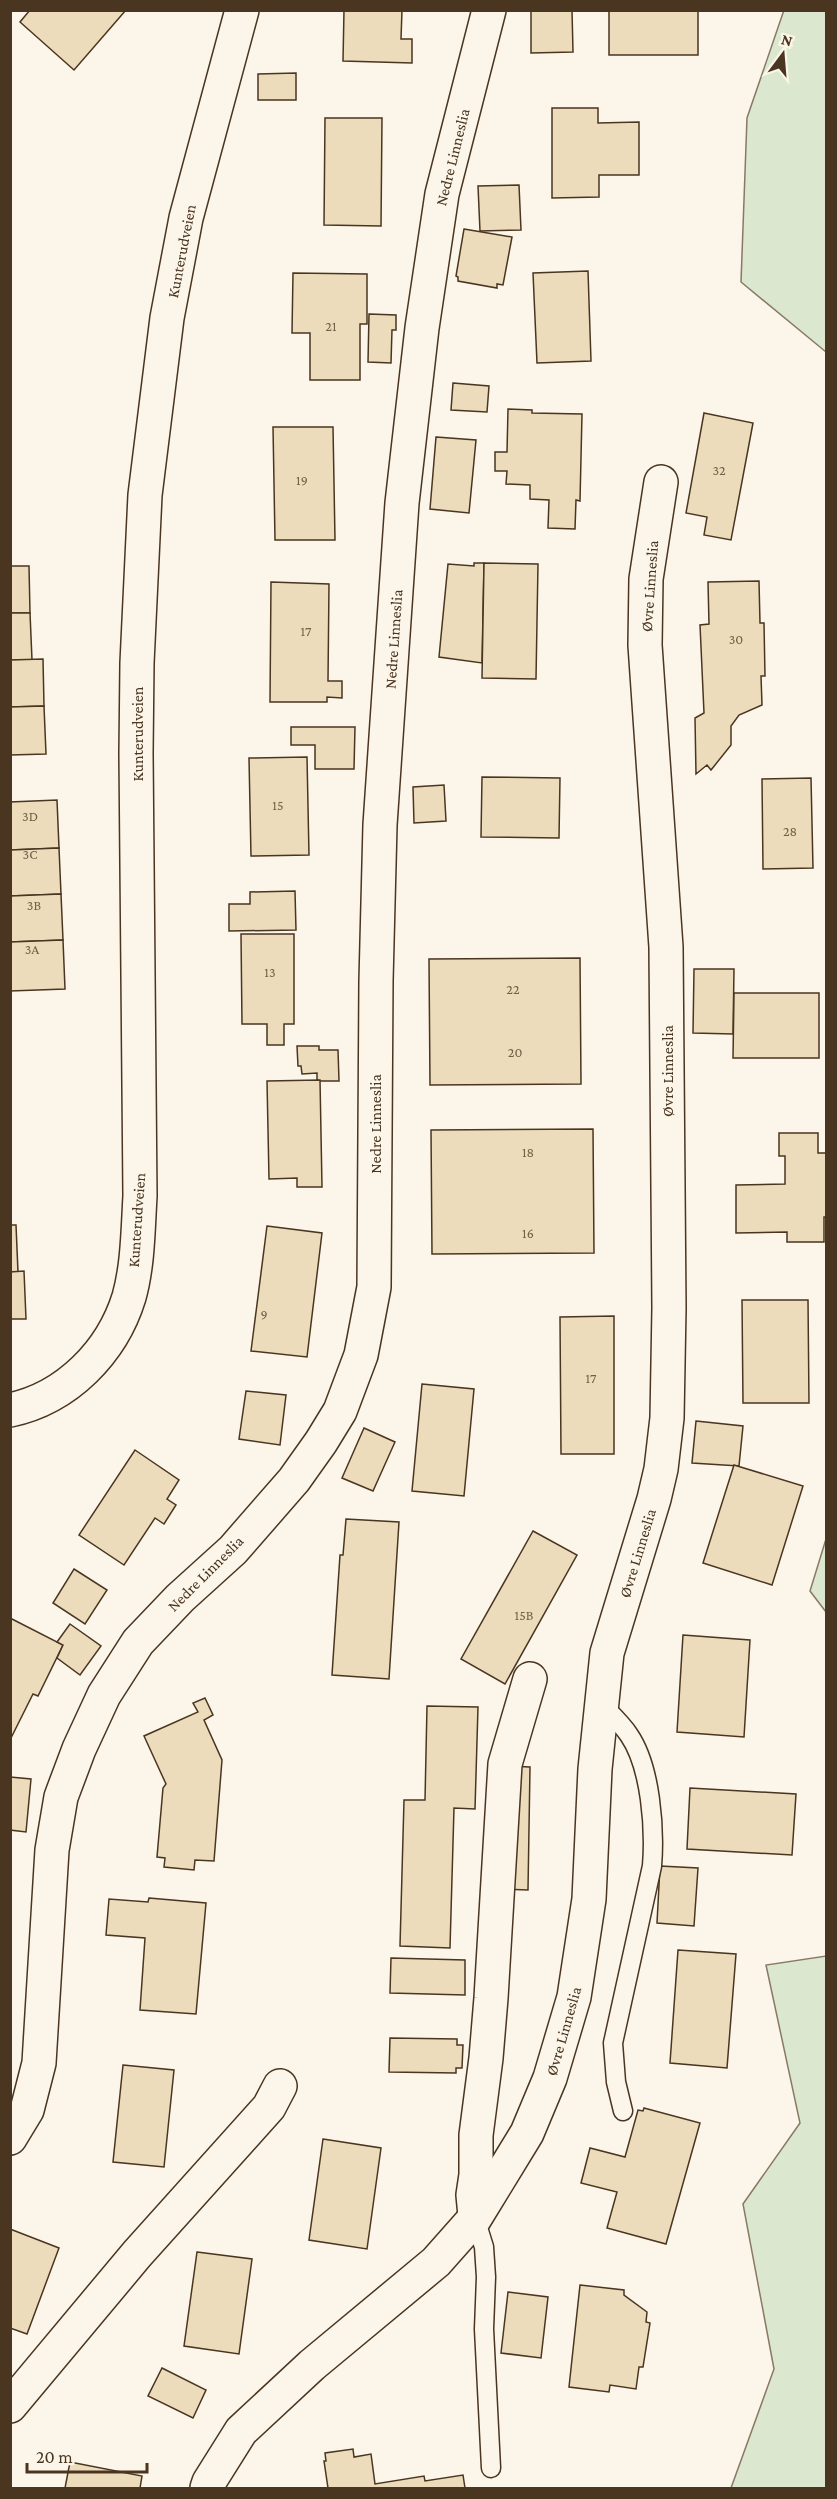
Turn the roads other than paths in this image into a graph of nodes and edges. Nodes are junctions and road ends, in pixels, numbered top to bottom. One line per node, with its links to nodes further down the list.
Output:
1 (242, 10): 4 (street, Kunterudveien)
2 (489, 10): 9 (street, Nedre Linneslia)
3 (661, 482): 6 (street, Øvre Linneslia)
4 (10, 1410)
5 (530, 1679): 10 (street)
6 (602, 1704): 8 (lane); 10 (street, Øvre Linneslia)
7 (280, 2085): 11 (street)
8 (623, 2111)
9 (10, 2138)
10 (475, 2218): 12 (lane); 13 (street, Øvre Linneslia)
11 (10, 2406)
12 (491, 2468)
13 (207, 2488)

